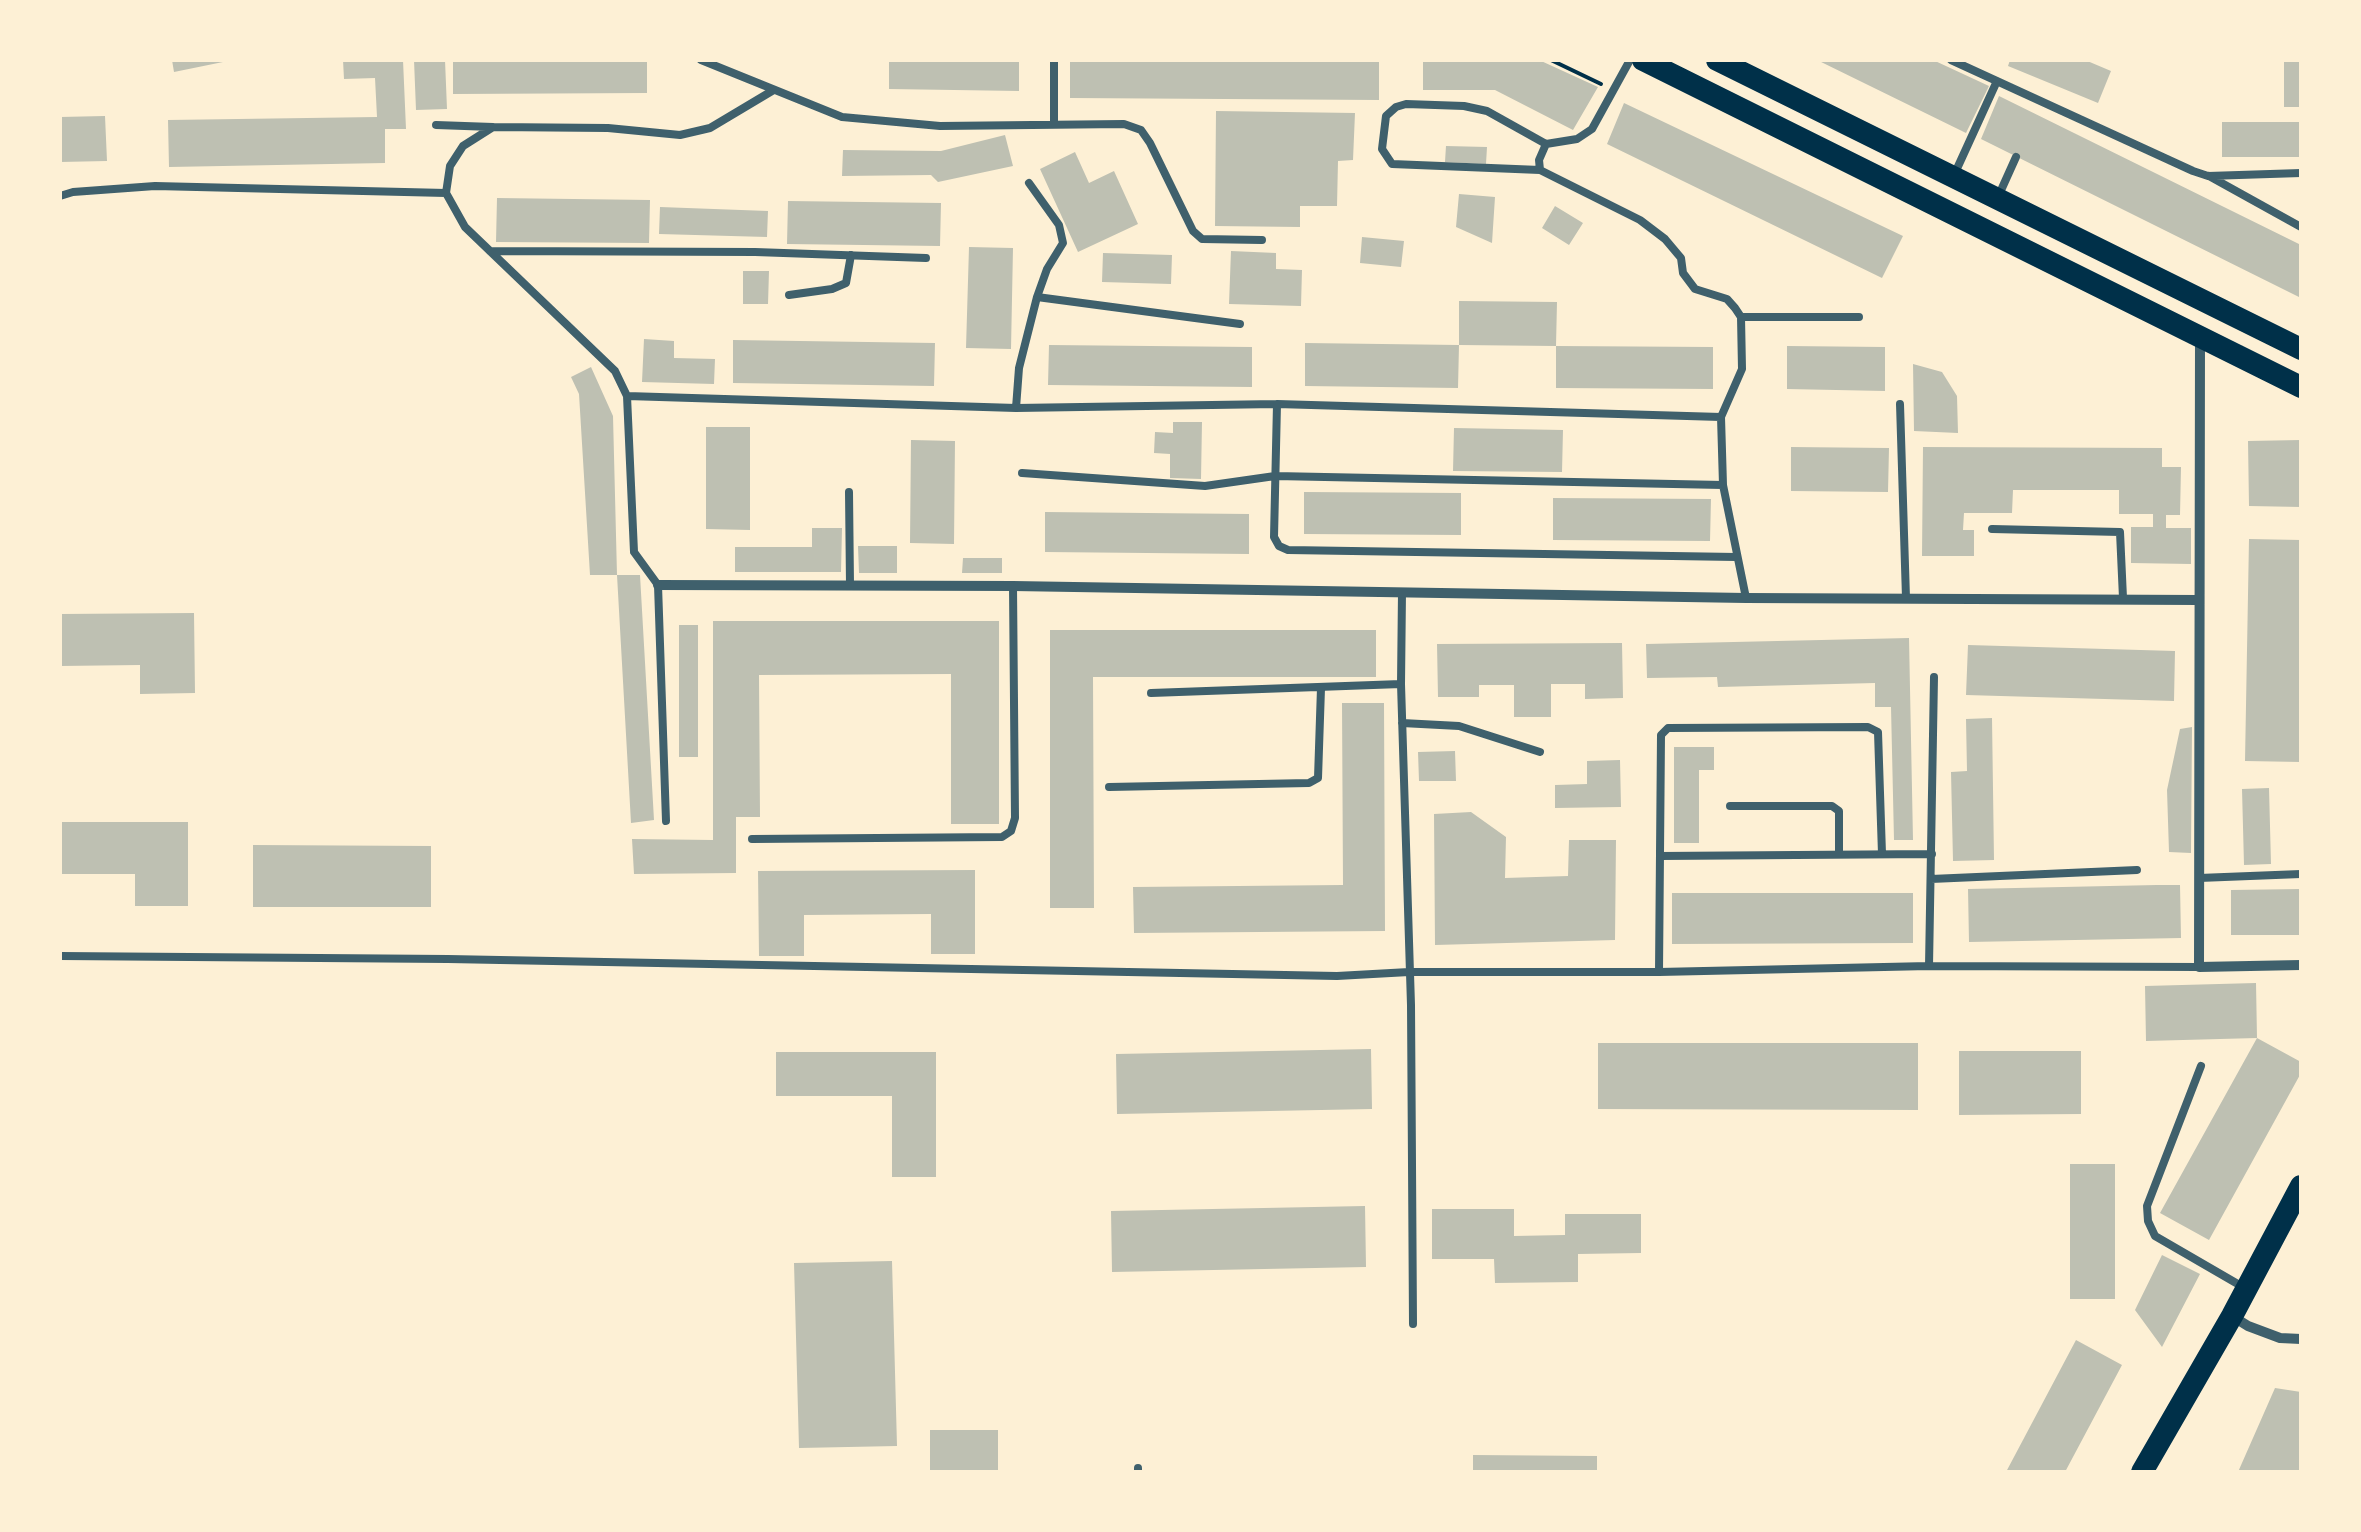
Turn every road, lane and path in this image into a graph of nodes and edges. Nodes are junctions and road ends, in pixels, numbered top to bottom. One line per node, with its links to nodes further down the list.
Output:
1 (701, 60): 8 (lane)
2 (1054, 60): 11 (lane)
3 (1630, 60): 14 (lane)
4 (1643, 60): 34 (main road)
5 (1717, 60): 18 (main road)
6 (1951, 60): 7 (lane)
7 (1997, 81): 9 (lane); 18 (lane)
8 (772, 91): 11 (lane); 13 (lane)
9 (2044, 103): 10 (lane); 19 (lane)
10 (2038, 115)
11 (1054, 123): 25 (lane)
12 (436, 124): 13 (lane)
13 (493, 127): 21 (lane)
14 (1546, 144): 16 (lane); 16 (lane)
15 (2016, 156): 23 (lane)
16 (1540, 170): 31 (lane)
17 (2301, 173): 19 (lane)
18 (1954, 175): 23 (main road)
19 (2208, 176): 24 (lane)
20 (1029, 183): 30 (lane)
21 (446, 193): 22 (lane); 26 (lane)
22 (60, 196)
23 (1998, 196): 35 (main road)
24 (2301, 228)
25 (1262, 240)
26 (490, 251): 27 (lane); 37 (lane)
27 (851, 255): 28 (lane); 29 (lane)
28 (926, 258)
29 (789, 295)
30 (1036, 297): 33 (lane); 40 (lane)
31 (1741, 317): 32 (lane); 41 (lane)
32 (1859, 317)
33 (1240, 324)
34 (2200, 337): 36 (main road); 55 (street)
35 (2301, 349)
36 (2301, 388)
37 (627, 396): 40 (lane); 48 (lane)
38 (1277, 404): 40 (lane); 41 (lane); 43 (lane)
39 (1900, 404): 53 (lane)
40 (1016, 408)
41 (1722, 417): 44 (lane)
42 (1022, 473): 43 (lane)
43 (1275, 476): 44 (lane); 47 (lane)
44 (1724, 485): 47 (lane)
45 (849, 492): 49 (lane)
46 (1992, 530): 54 (lane)
47 (1736, 557): 52 (lane)
48 (658, 585): 49 (street); 64 (lane)
49 (850, 585): 50 (street)
50 (1013, 586): 51 (street); 65 (lane)
51 (1402, 592): 52 (street); 57 (lane)
52 (1746, 598): 53 (street)
53 (1906, 598): 54 (street)
54 (2122, 598): 55 (street)
55 (2199, 600): 73 (street)
56 (1934, 677): 68 (lane)
57 (1401, 684): 58 (lane); 60 (lane)
58 (1321, 688): 59 (lane); 62 (lane)
59 (1151, 693)
60 (1402, 723): 61 (lane); 78 (lane)
61 (1540, 752)
62 (1109, 787)
63 (1730, 806): 66 (lane)
64 (666, 821)
65 (752, 839)
66 (1839, 854): 67 (lane); 69 (lane)
67 (1882, 854): 68 (lane); 69 (lane)
68 (1932, 854): 72 (lane)
69 (1660, 856): 79 (lane)
70 (2137, 870): 72 (lane)
71 (2301, 874): 73 (lane)
72 (1931, 878): 76 (lane)
73 (2199, 878): 77 (street)
74 (60, 956): 78 (lane)
75 (2301, 965): 77 (street)
76 (1929, 966): 77 (lane); 79 (lane)
77 (2199, 967)
78 (1409, 972): 79 (lane); 84 (lane)
79 (1658, 972)
80 (2201, 1066): 82 (lane)
81 (2301, 1186): 82 (main road)
82 (2246, 1289): 83 (main road)
83 (2232, 1316): 85 (street); 86 (main road)
84 (1412, 1324)
85 (2301, 1339)
86 (2142, 1472)

